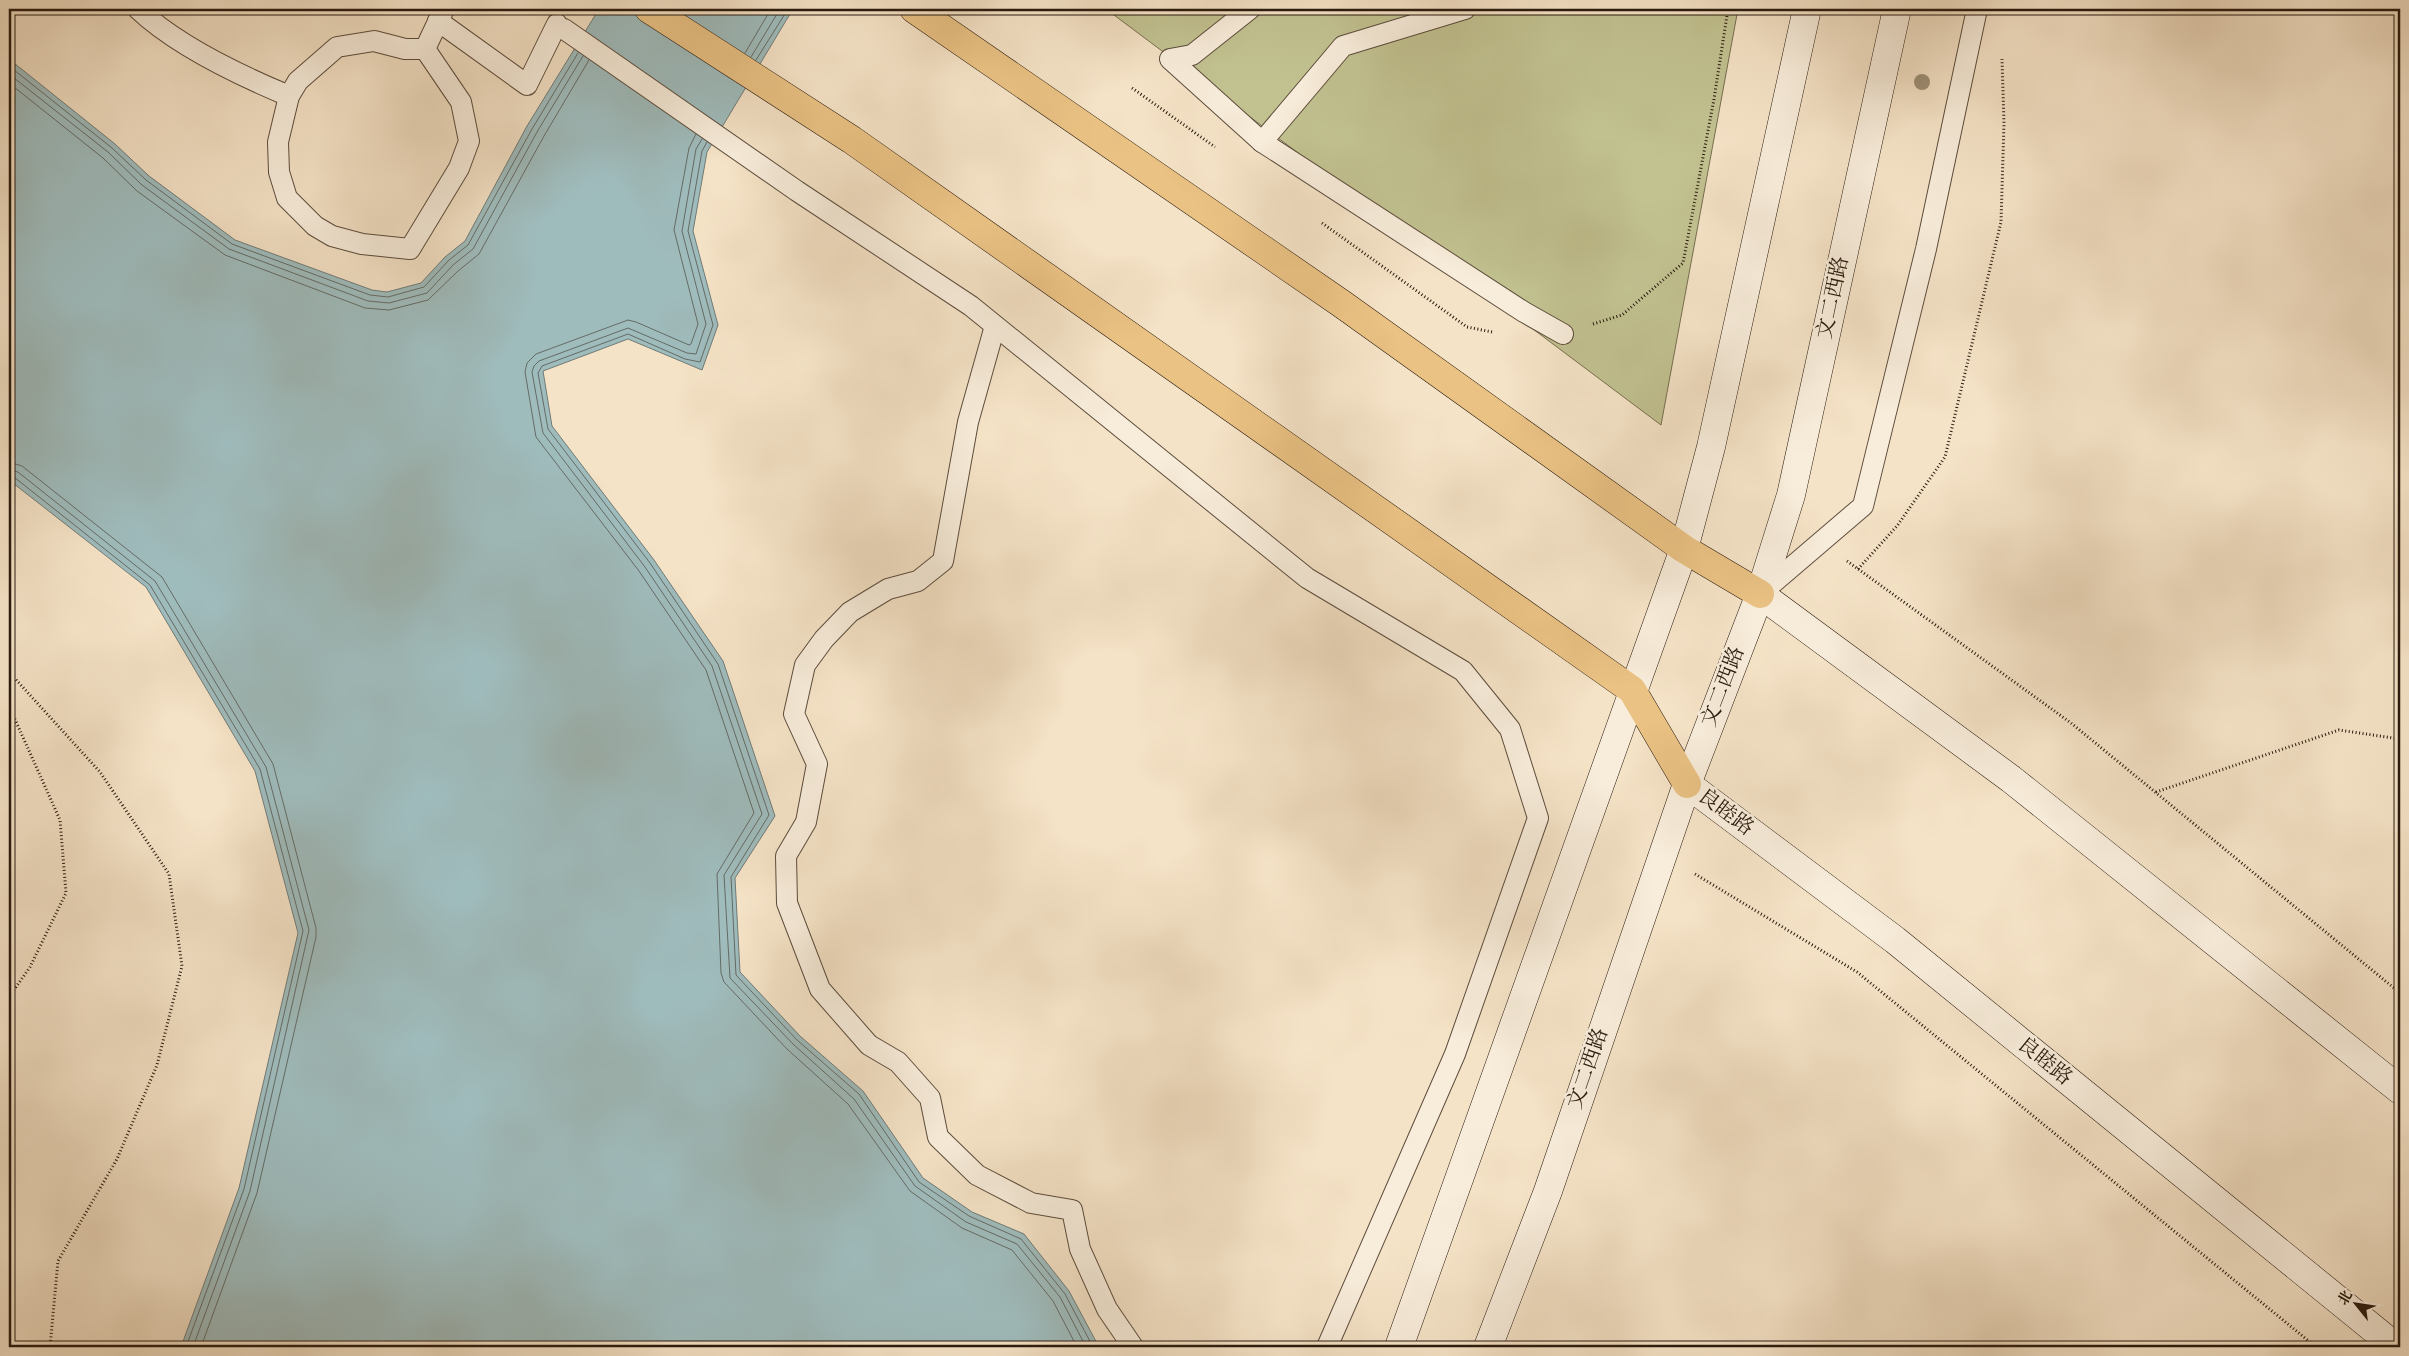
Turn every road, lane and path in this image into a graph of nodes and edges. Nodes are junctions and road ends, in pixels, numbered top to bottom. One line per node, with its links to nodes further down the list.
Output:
1 (138, 9): 14 (lane)
2 (649, 9): 26 (main road)
3 (914, 9): 22 (main road)
4 (1250, 9): 15 (lane)
5 (1465, 9): 15 (lane)
6 (1728, 9): 20 (path)
7 (1807, 9): 22 (main road)
8 (1897, 9): 24 (main road, 文二西路)
9 (1977, 9): 21 (lane)
10 (441, 15): 11 (lane); 18 (lane)
11 (426, 49): 14 (lane); 14 (lane)
12 (2002, 58): 23 (path)
13 (1132, 88): 16 (path)
14 (289, 96)
15 (1262, 142): 20 (lane)
16 (1220, 151)
17 (1315, 219): 19 (path)
18 (995, 326): 36 (lane); 37 (lane)
19 (1493, 333)
20 (1563, 334)
21 (1820, 542): 23 (path); 24 (lane)
22 (1684, 548): 24 (main road); 26 (main road)
23 (1858, 569): 30 (path)
24 (1760, 594): 29 (main road, 文二西路); 34 (main road)
25 (9, 672): 35 (path)
26 (1632, 690): 29 (main road); 38 (main road)
27 (9, 706): 33 (path)
28 (2400, 739): 30 (path)
29 (1687, 784): 31 (main road, 文二西路); 41 (main road, 良睦路)
30 (2156, 792): 32 (path)
31 (1662, 854): 39 (main road, 文二西路); 40 (path)
32 (2400, 993)
33 (9, 998)
34 (2400, 1090)
35 (50, 1347)
36 (1133, 1347)
37 (1327, 1347)
38 (1399, 1347)
39 (1488, 1347)
40 (2316, 1347)
41 (2396, 1347)

